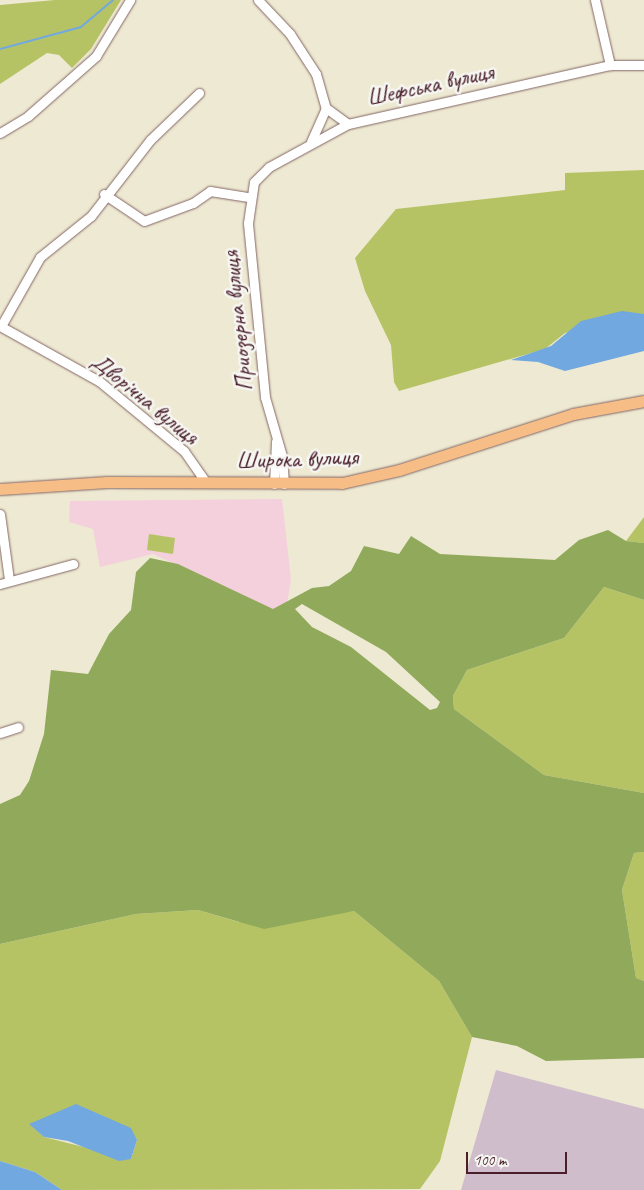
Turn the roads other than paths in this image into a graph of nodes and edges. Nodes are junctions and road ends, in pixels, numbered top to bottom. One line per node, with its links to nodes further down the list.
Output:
1 (130, 0): 9 (street)
2 (258, 0): 7 (street)
3 (595, 0): 4 (street)
4 (610, 65): 5 (street, Шефська вулиця); 8 (street, Шефська вулиця)
5 (644, 65)
6 (199, 93): 11 (street)
7 (326, 108): 8 (street); 10 (street)
8 (348, 124): 10 (street, Шефська вулиця)
9 (0, 133)
10 (309, 145): 12 (street, Шефська вулиця)
11 (104, 194): 12 (street); 13 (street)
12 (249, 197): 16 (street, Приозерна вулиця)
13 (0, 326): 15 (street, Дворічна вулиця)
14 (644, 401): 16 (main road, Широка вулиця)
15 (206, 482): 16 (main road, Широка вулиця); 17 (main road, Широка вулиця)
16 (279, 484)
17 (0, 489)
18 (0, 514): 20 (street)
19 (73, 564): 20 (street)
20 (4, 582)
21 (18, 727): 22 (street)
22 (0, 732)

